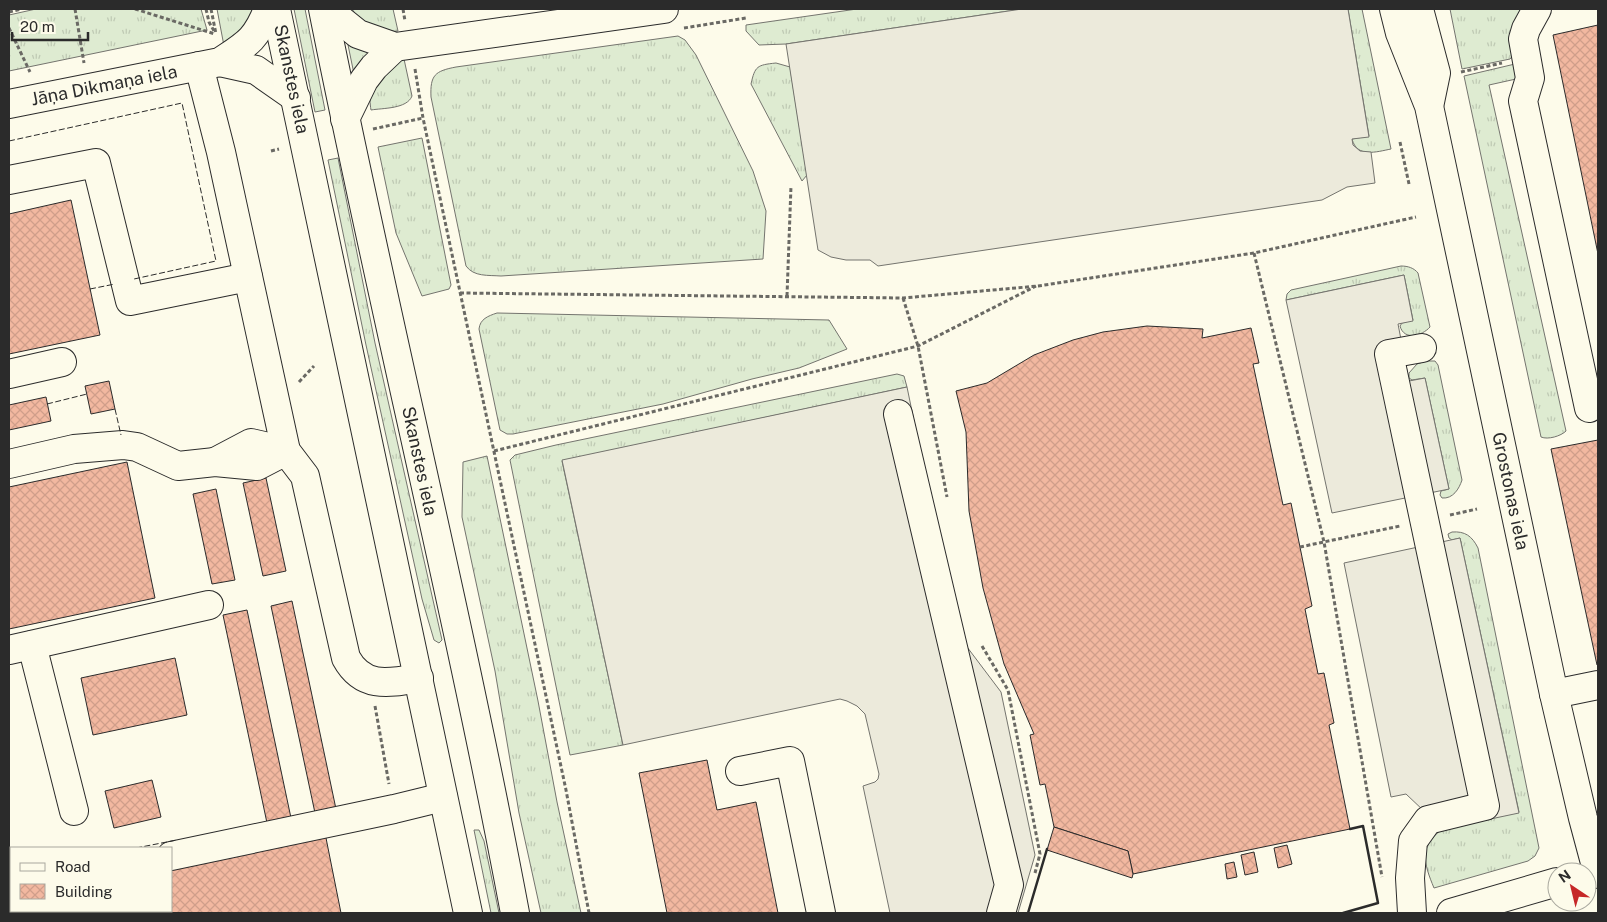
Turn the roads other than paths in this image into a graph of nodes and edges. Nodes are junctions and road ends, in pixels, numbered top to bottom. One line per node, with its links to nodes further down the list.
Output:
1 (268, 9): 10 (street)
2 (276, 9): 11 (street, Skanstes iela)
3 (323, 9): 14 (street, Skanstes iela)
4 (327, 9): 9 (street)
5 (664, 9): 9 (street)
6 (1394, 9): 13 (street, Grostonas iela)
7 (1419, 9): 13 (street, Grostonas iela)
8 (1536, 9): 20 (street)
9 (395, 47): 14 (street)
10 (210, 64): 11 (street); 12 (street, Jāņa Dikmaņa iela); 16 (street)
11 (296, 98): 26 (street, Skanstes iela)
12 (9, 104)
13 (1429, 106): 28 (street, Grostonas iela)
14 (345, 119): 36 (street, Skanstes iela)
15 (9, 180): 16 (street)
16 (248, 278): 22 (street)
17 (1422, 348): 39 (street)
18 (62, 362): 19 (street)
19 (9, 374)
20 (1589, 408)
21 (898, 414): 38 (street)
22 (286, 451): 23 (street); 26 (street)
23 (9, 464)
24 (209, 605): 25 (street)
25 (20, 648): 31 (street)
26 (418, 678): 30 (street, Skanstes iela)
27 (1598, 685): 28 (street)
28 (1554, 694): 33 (street, Grostonas iela)
29 (740, 772): 37 (street)
30 (443, 797): 32 (street); 35 (street, Skanstes iela)
31 (74, 811)
32 (172, 856)
33 (1591, 862)
34 (1547, 885): 40 (street)
35 (468, 913)
36 (515, 913)
37 (821, 913)
38 (1001, 913)
39 (1412, 913)
40 (1451, 913)

